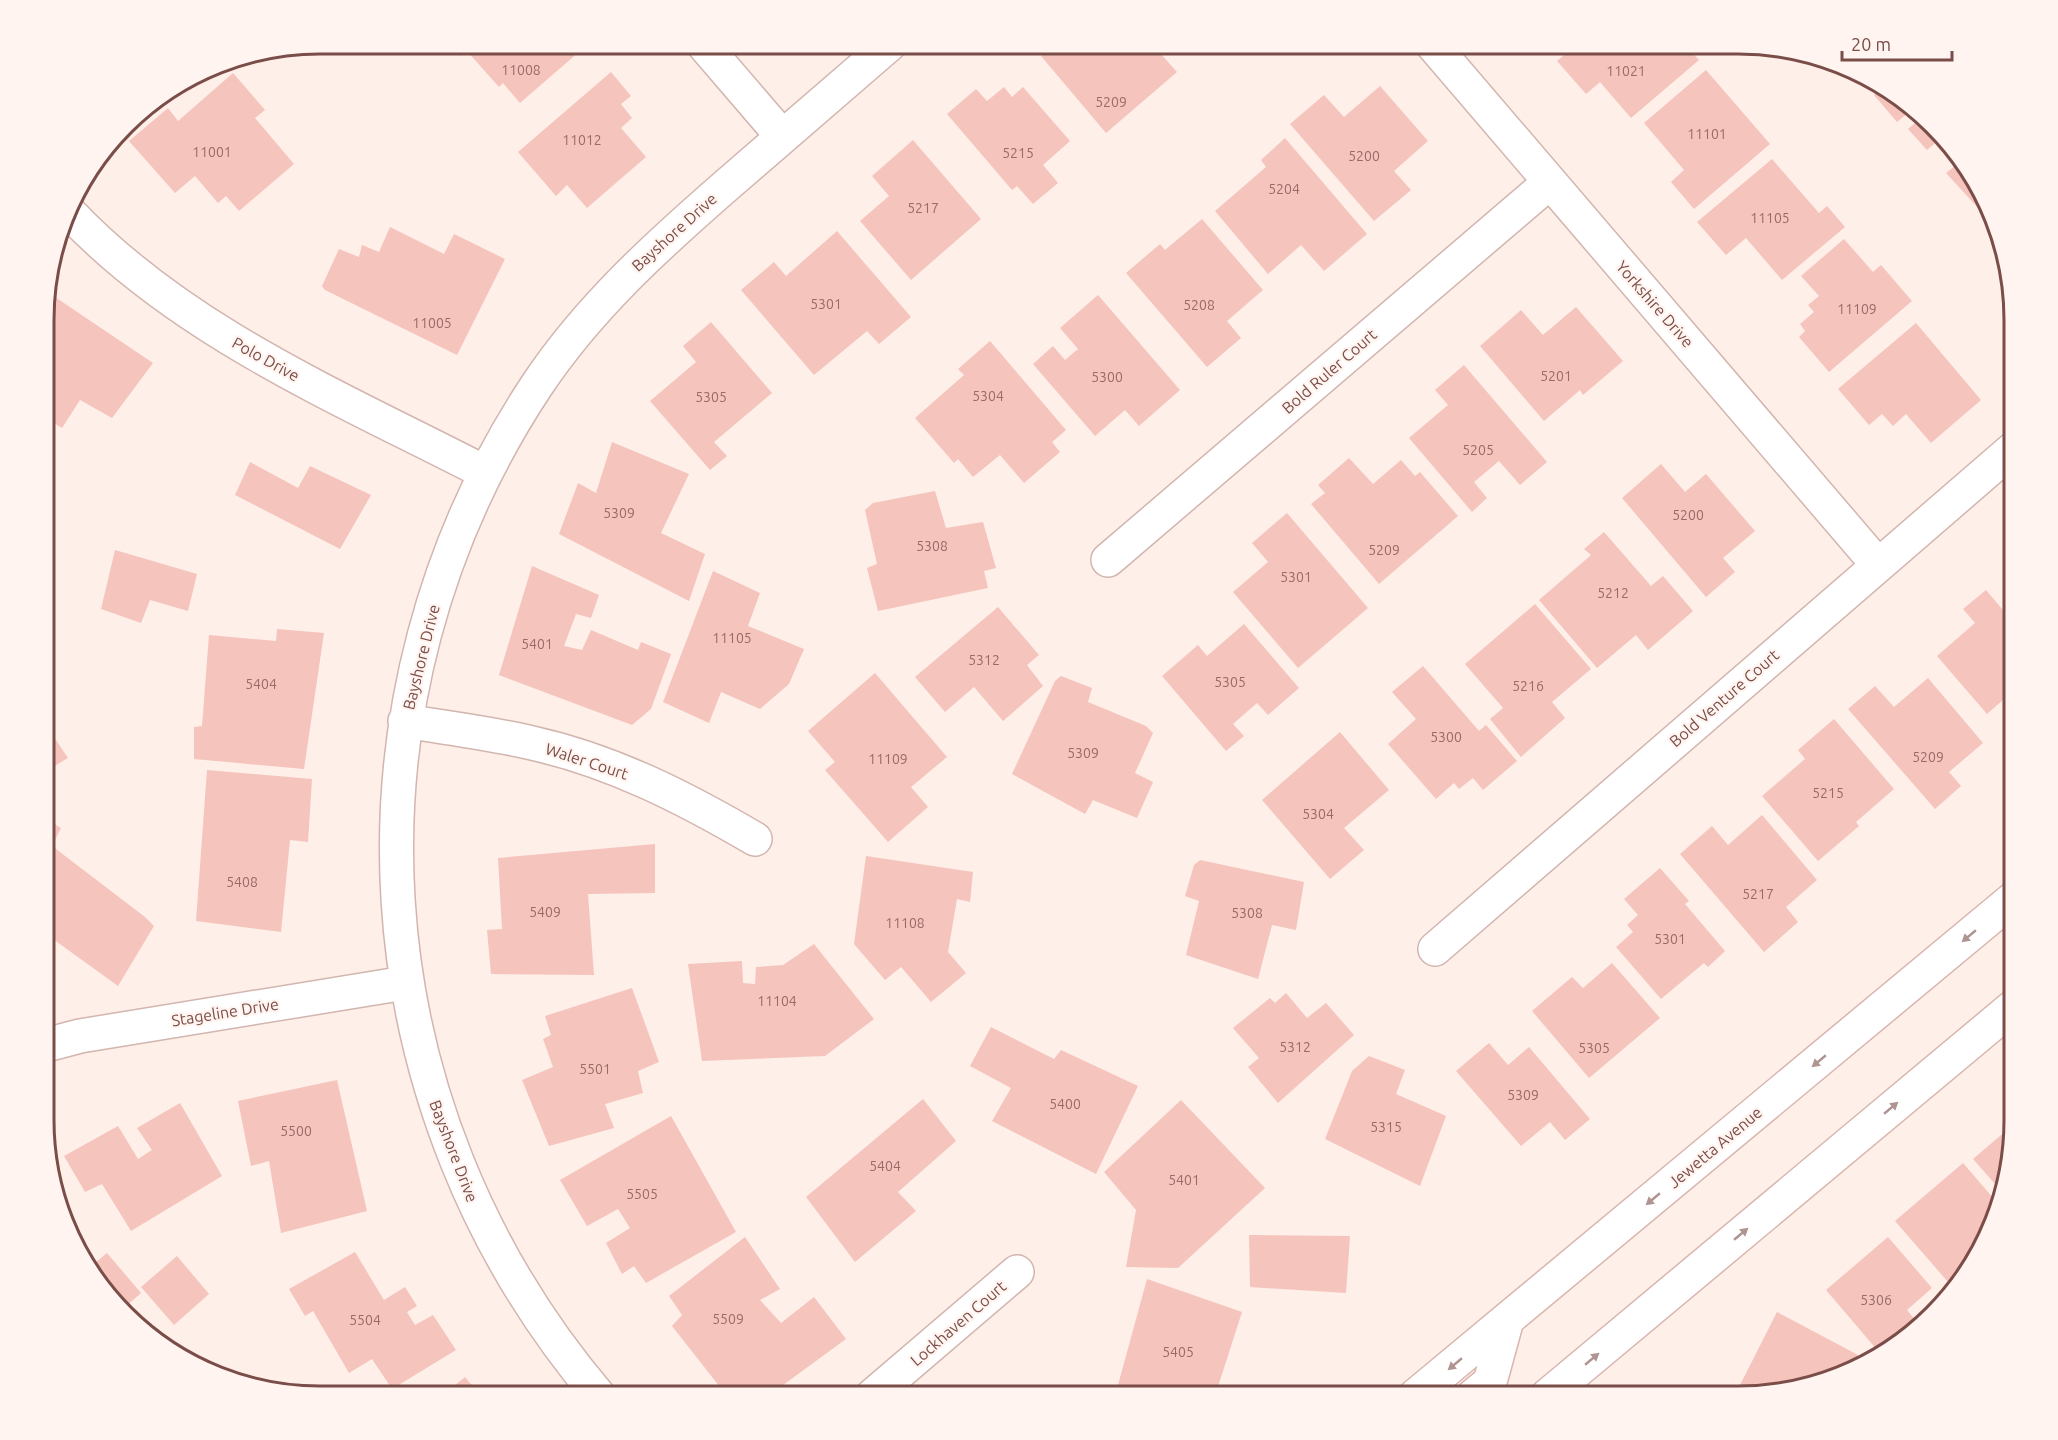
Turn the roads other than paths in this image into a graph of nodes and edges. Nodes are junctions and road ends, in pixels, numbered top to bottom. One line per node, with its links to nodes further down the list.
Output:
1 (712, 54): 4 (street)
2 (878, 54): 4 (street, Bayshore Drive)
3 (1441, 54): 5 (street, Yorkshire Drive)
4 (782, 136): 8 (street, Bayshore Drive)
5 (1550, 182): 9 (street, Bold Ruler Court); 10 (street, Yorkshire Drive)
6 (75, 217): 8 (street, Polo Drive)
7 (2004, 457): 10 (street, Bold Venture Court)
8 (486, 473): 11 (street, Bayshore Drive)
9 (1108, 560)
10 (1878, 565): 14 (street, Bold Venture Court)
11 (405, 721): 12 (street, Waler Court); 15 (street, Bayshore Drive)
12 (755, 839)
13 (2004, 906): 19 (street, Jewetta Avenue, one-way to 19)
14 (1435, 949)
15 (405, 983): 17 (street, Stageline Drive); 20 (street, Bayshore Drive)
16 (2004, 1014): 24 (street, one-way to 16)
17 (54, 1043)
18 (1017, 1272): 21 (street, Lockhaven Court)
19 (1507, 1320): 22 (street, Jewetta Avenue, one-way to 22); 23 (street)
20 (590, 1386)
21 (884, 1386)
22 (1428, 1386)
23 (1485, 1386)
24 (1559, 1386)

